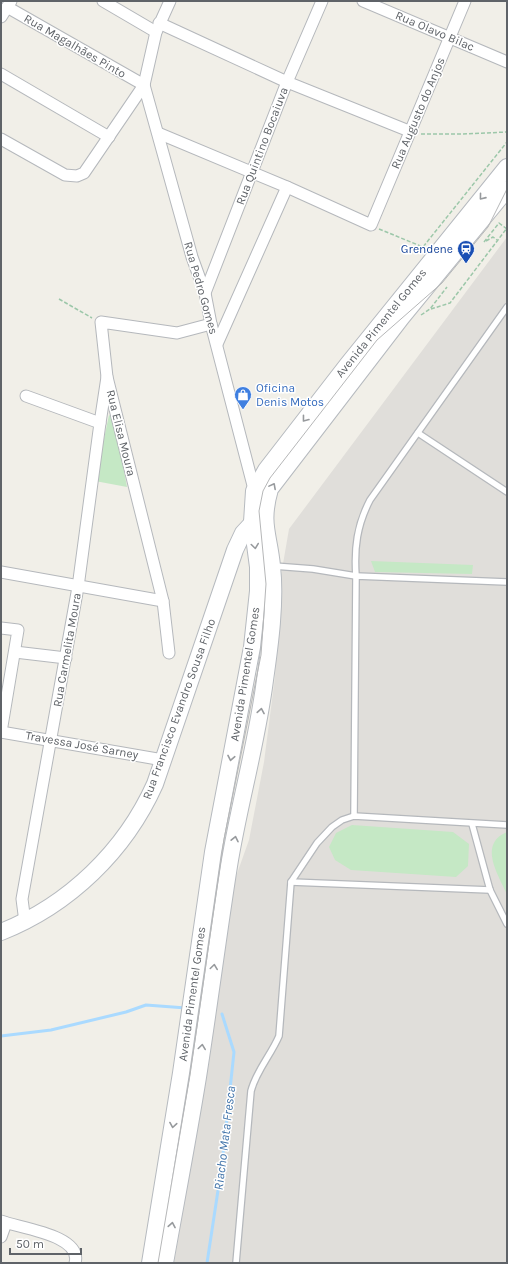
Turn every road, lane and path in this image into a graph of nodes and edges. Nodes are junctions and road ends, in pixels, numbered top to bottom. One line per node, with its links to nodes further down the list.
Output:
1 (103, 1): 8 (street)
2 (170, 1): 8 (street)
3 (322, 1): 12 (street, Rua Quintino Bocaiuva)
4 (363, 1): 9 (street, Rua Olavo Bilac)
5 (464, 1): 9 (street, Rua Augusto do Anjos)
6 (9, 4): 7 (street); 13 (street, Rua Magalhães Pinto)
7 (1, 17)
8 (157, 28): 12 (street); 13 (street)
9 (450, 36): 10 (street, Rua Olavo Bilac); 14 (street, Rua Augusto do Anjos)
10 (507, 62)
11 (1, 74): 17 (street)
12 (287, 82): 14 (street); 21 (street, Rua Quintino Bocaiuva)
13 (144, 85): 16 (street, Rua Pedro Gomes); 17 (street)
14 (409, 131): 15 (path); 24 (street, Rua Augusto do Anjos)
15 (507, 132)
16 (158, 133): 21 (street); 28 (street, Rua Pedro Gomes)
17 (109, 136): 18 (street)
18 (1, 139)
19 (507, 142): 24 (path)
20 (507, 167): 40 (main road, Avenida Pimentel Gomes, one-way to 40)
21 (252, 172): 22 (street); 28 (street, Rua Quintino Bocaiuva)
22 (287, 187): 24 (street); 35 (street)
23 (507, 189): 42 (main road, Avenida Pimentel Gomes, one-way to 23)
24 (371, 225)
25 (507, 229): 26 (path); 26 (path)
26 (498, 241): 32 (path)
27 (447, 287): 29 (path)
28 (204, 293): 34 (street, Rua Pedro Gomes)
29 (439, 297)
30 (59, 299): 33 (path)
31 (507, 307): 39 (lane)
32 (430, 310)
33 (101, 322): 34 (street); 36 (street, Rua Elisa Moura)
34 (211, 324): 35 (street, Rua Pedro Gomes)
35 (217, 344): 40 (street, Rua Pedro Gomes)
36 (107, 377): 38 (street, Rua Carmelita Moura); 48 (street, Rua Elisa Moura)
37 (26, 396): 38 (street)
38 (100, 423): 47 (street, Rua Carmelita Moura)
39 (418, 433): 41 (lane); 45 (lane)
40 (254, 492): 42 (main road, Avenida Pimentel Gomes); 42 (street)
41 (507, 492)
42 (261, 513): 43 (main road, Avenida Pimentel Gomes); 57 (main road, Rua Francisco Evandro Sousa Filho)
43 (265, 567): 45 (lane); 54 (main road, Avenida Pimentel Gomes); 55 (main road, Avenida Pimentel Gomes, one-way to 43)
44 (1, 572): 47 (street)
45 (356, 576): 46 (lane); 58 (lane)
46 (507, 582)
47 (78, 587): 48 (street); 52 (street, Rua Carmelita Moura)
48 (163, 601): 51 (street, Rua Elisa Moura)
49 (1, 628): 50 (street)
50 (14, 652): 52 (street); 53 (street)
51 (169, 653)
52 (66, 658): 56 (street, Rua Carmelita Moura)
53 (1, 732): 56 (street, Travessa José Sarney)
54 (236, 733): 55 (main road); 69 (main road, Avenida Pimentel Gomes, one-way to 69)
55 (256, 736): 70 (main road, Avenida Pimentel Gomes, one-way to 55)
56 (52, 739): 57 (street, Travessa José Sarney); 63 (street, Rua Carmelita Moura)
57 (163, 760): 63 (main road, Rua Francisco Evandro Sousa Filho)
58 (354, 816): 59 (lane); 61 (lane)
59 (472, 824): 60 (lane); 62 (lane)
60 (507, 825)
61 (291, 882): 62 (lane); 71 (lane)
62 (490, 890): 64 (lane)
63 (24, 922): 65 (main road, Rua Francisco Evandro Sousa Filho)
64 (507, 924)
65 (1, 932)
66 (3, 1222): 67 (street); 68 (street)
67 (1, 1237)
68 (75, 1262)
69 (150, 1263)
70 (165, 1263)
71 (236, 1263)

